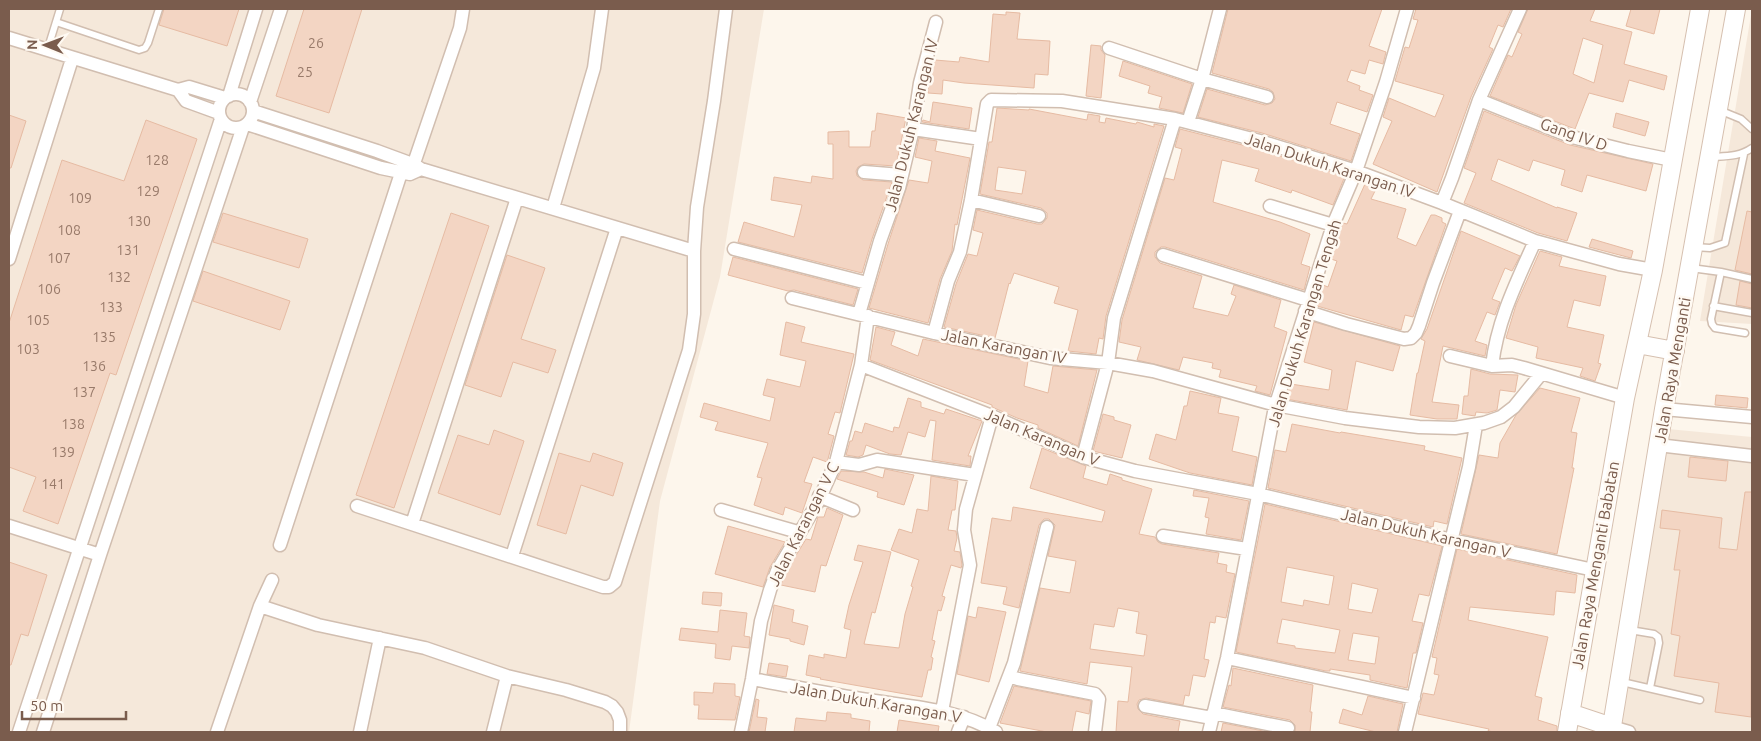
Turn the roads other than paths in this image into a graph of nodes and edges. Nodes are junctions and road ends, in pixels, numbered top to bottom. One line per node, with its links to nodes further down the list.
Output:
1 (60, 9): 13 (lane)
2 (159, 9): 13 (lane)
3 (256, 9): 21 (street)
4 (281, 9): 24 (street)
5 (463, 9): 37 (street)
6 (602, 9): 45 (street)
7 (726, 9): 53 (street)
8 (1220, 9): 19 (street)
9 (1407, 9): 38 (street, Jalan Dukuh Karangan Tengah)
10 (1520, 9): 23 (street)
11 (1700, 9): 36 (main road)
12 (1736, 9): 25 (main road, Jalan Raya Menganti)
13 (56, 22): 17 (lane)
14 (936, 22): 30 (street, Jalan Dukuh Karangan IV)
15 (9, 38): 17 (street)
16 (1109, 48): 19 (street)
17 (47, 51): 18 (street)
18 (72, 59): 20 (street); 55 (street)
19 (1202, 79): 22 (street); 28 (street)
20 (178, 90): 21 (street); 26 (street)
21 (227, 97): 24 (street); 26 (street)
22 (1267, 97)
23 (1479, 100): 36 (street, Gang IV D); 43 (street)
24 (252, 106): 29 (street); 37 (street)
25 (1718, 109): 31 (lane); 35 (main road, Jalan Raya Menganti)
26 (220, 116): 29 (street); 98 (street)
27 (1175, 119): 28 (street, Jalan Dukuh Karangan IV); 32 (street, Jalan Dukuh Karangan IV); 71 (street)
28 (1188, 122): 38 (street, Jalan Dukuh Karangan IV)
29 (245, 125): 37 (street); 100 (street)
30 (913, 128): 32 (street); 40 (street, Jalan Dukuh Karangan IV)
31 (1752, 129)
32 (981, 139): 42 (street)
33 (1752, 148): 34 (lane)
34 (1744, 154): 35 (lane); 51 (lane)
35 (1710, 157): 51 (main road, Jalan Raya Menganti)
36 (1672, 160): 57 (main road)
37 (410, 169): 41 (street); 97 (street)
38 (1356, 171): 43 (street, Jalan Dukuh Karangan IV); 48 (street, Jalan Dukuh Karangan Tengah)
39 (864, 172): 40 (street)
40 (901, 175): 60 (street, Jalan Dukuh Karangan IV)
41 (517, 198): 45 (street); 91 (street)
42 (971, 200): 47 (street); 66 (street)
43 (1442, 203): 46 (street, Jalan Dukuh Karangan IV)
44 (1270, 206): 48 (street)
45 (553, 208): 49 (street)
46 (1460, 211): 50 (street, Jalan Dukuh Karangan IV); 62 (street)
47 (1039, 216)
48 (1333, 225): 62 (street, Jalan Dukuh Karangan Tengah)
49 (617, 228): 53 (street); 101 (street)
50 (1535, 241): 57 (street, Jalan Dukuh Karangan IV); 73 (street)
51 (1694, 247): 56 (main road, Jalan Raya Menganti)
52 (734, 249): 60 (street)
53 (694, 251): 101 (street)
54 (1163, 255): 62 (street)
55 (9, 259)
56 (1690, 268): 58 (lane); 69 (main road, Jalan Raya Menganti)
57 (1652, 270): 68 (main road)
58 (1721, 272): 59 (lane); 63 (lane)
59 (1752, 278)
60 (867, 283): 65 (street, Jalan Dukuh Karangan IV)
61 (792, 298): 65 (street, Jalan Karangan IV)
62 (1306, 305): 76 (street, Jalan Dukuh Karangan Tengah)
63 (1713, 306): 64 (lane); 67 (lane)
64 (1752, 313)
65 (863, 315): 66 (street, Jalan Karangan IV); 72 (street, Jalan Karangan V C)
66 (934, 333): 71 (street, Jalan Karangan IV)
67 (1745, 333)
68 (1637, 344): 69 (main road); 75 (main road)
69 (1675, 351): 77 (main road, Jalan Raya Menganti)
70 (1450, 356): 73 (street)
71 (1108, 363): 76 (street, Jalan Karangan IV); 83 (street)
72 (861, 365): 78 (street, Jalan Karangan V); 84 (street, Jalan Karangan V C)
73 (1492, 366): 74 (street)
74 (1541, 374): 75 (street); 80 (street, Jalan Karangan IV)
75 (1625, 398): 102 (main road, Jalan Raya Menganti Babatan)
76 (1276, 405): 80 (street, Jalan Karangan IV); 86 (street, Jalan Dukuh Karangan Tengah)
77 (1664, 409): 79 (street); 81 (main road, Jalan Raya Menganti)
78 (992, 416): 83 (street, Jalan Karangan V); 85 (street)
79 (1752, 417)
80 (1476, 425): 96 (street)
81 (1658, 445): 82 (street); 105 (main road, Jalan Raya Menganti)
82 (1752, 456)
83 (1083, 457): 86 (street, Jalan Karangan V)
84 (836, 462): 85 (street); 87 (street, Jalan Karangan V C)
85 (975, 475): 116 (street)
86 (1258, 494): 96 (street, Jalan Dukuh Karangan V); 99 (street, Jalan Dukuh Karangan Tengah)
87 (819, 496): 90 (street); 94 (street, Jalan Karangan V C)
88 (357, 506): 91 (street)
89 (721, 510): 94 (street)
90 (853, 510)
91 (412, 524): 101 (street)
92 (9, 526): 98 (street)
93 (1047, 527): 109 (street)
94 (798, 532): 110 (street, Jalan Karangan V C)
95 (1163, 536): 99 (street)
96 (1452, 540): 102 (street, Jalan Dukuh Karangan V); 113 (street)
97 (280, 545)
98 (79, 549): 100 (street); 123 (street)
99 (1247, 549): 107 (street, Jalan Dukuh Karangan Tengah)
100 (100, 556): 124 (street)
101 (512, 556)
102 (1594, 570): 117 (main road, Jalan Raya Menganti Babatan)
103 (272, 580): 104 (street)
104 (260, 606): 106 (street); 125 (street)
105 (1629, 630): 111 (main road, Jalan Raya Menganti); 112 (lane)
106 (380, 638): 108 (street); 126 (street)
107 (1227, 658): 113 (street); 118 (street, Jalan Dukuh Karangan Tengah)
108 (508, 676): 127 (street); 128 (street)
109 (1009, 676): 122 (street); 131 (street)
110 (752, 679): 116 (street, Jalan Dukuh Karangan V); 129 (street, Jalan Karangan V C)
111 (1620, 682): 112 (lane); 121 (main road, Jalan Raya Menganti)
112 (1650, 688): 114 (lane)
113 (1414, 698): 133 (street)
114 (1700, 700)
115 (1145, 706): 118 (street)
116 (942, 711): 119 (street, Jalan Dukuh Karangan V)
117 (1575, 715): 121 (main road); 134 (main road, Jalan Raya Menganti Babatan)
118 (1213, 716): 120 (street); 132 (street, Jalan Dukuh Karangan Tengah)
119 (964, 717): 122 (street, Jalan Dukuh Karangan V); 130 (street)
120 (1288, 728)
121 (1614, 729)
122 (993, 730)
123 (19, 732)
124 (44, 732)
125 (217, 732)
126 (360, 732)
127 (493, 732)
128 (620, 732)
129 (741, 732)
130 (958, 732)
131 (1095, 732)
132 (1209, 732)
133 (1405, 732)
134 (1568, 732)

